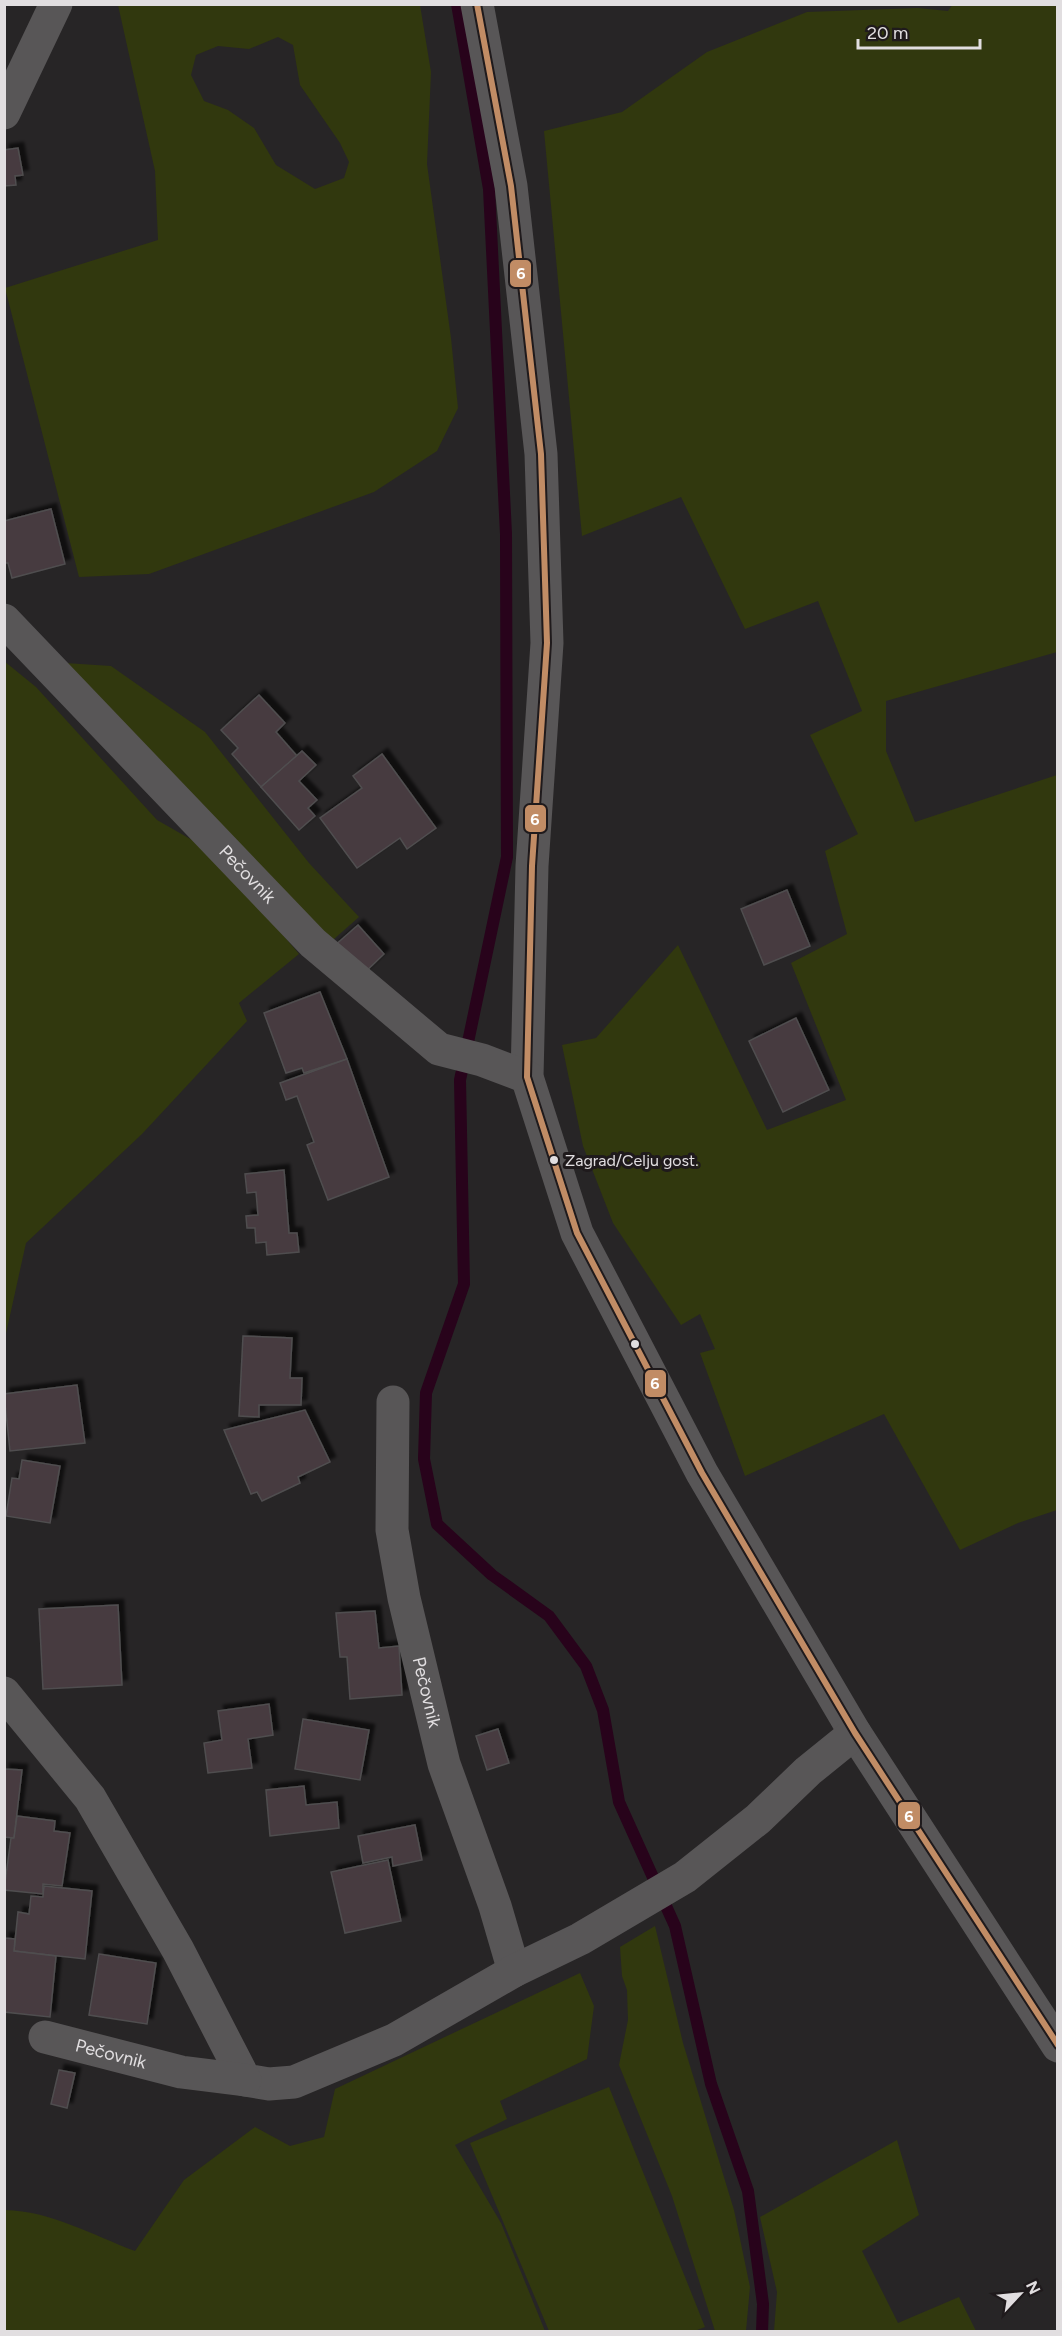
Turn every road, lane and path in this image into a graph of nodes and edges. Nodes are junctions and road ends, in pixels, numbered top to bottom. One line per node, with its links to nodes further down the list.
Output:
1 (56, 4): 3 (street)
2 (477, 4): 5 (street)
3 (4, 113)
4 (4, 620): 5 (street, Pečovnik)
5 (527, 1077): 8 (street)
6 (393, 1402): 9 (street, Pečovnik)
7 (4, 1693): 12 (street)
8 (855, 1733): 9 (street, Pečovnik); 11 (street)
9 (514, 1971): 12 (street, Pečovnik)
10 (45, 2037): 12 (street, Pečovnik)
11 (1058, 2046)
12 (245, 2079)

